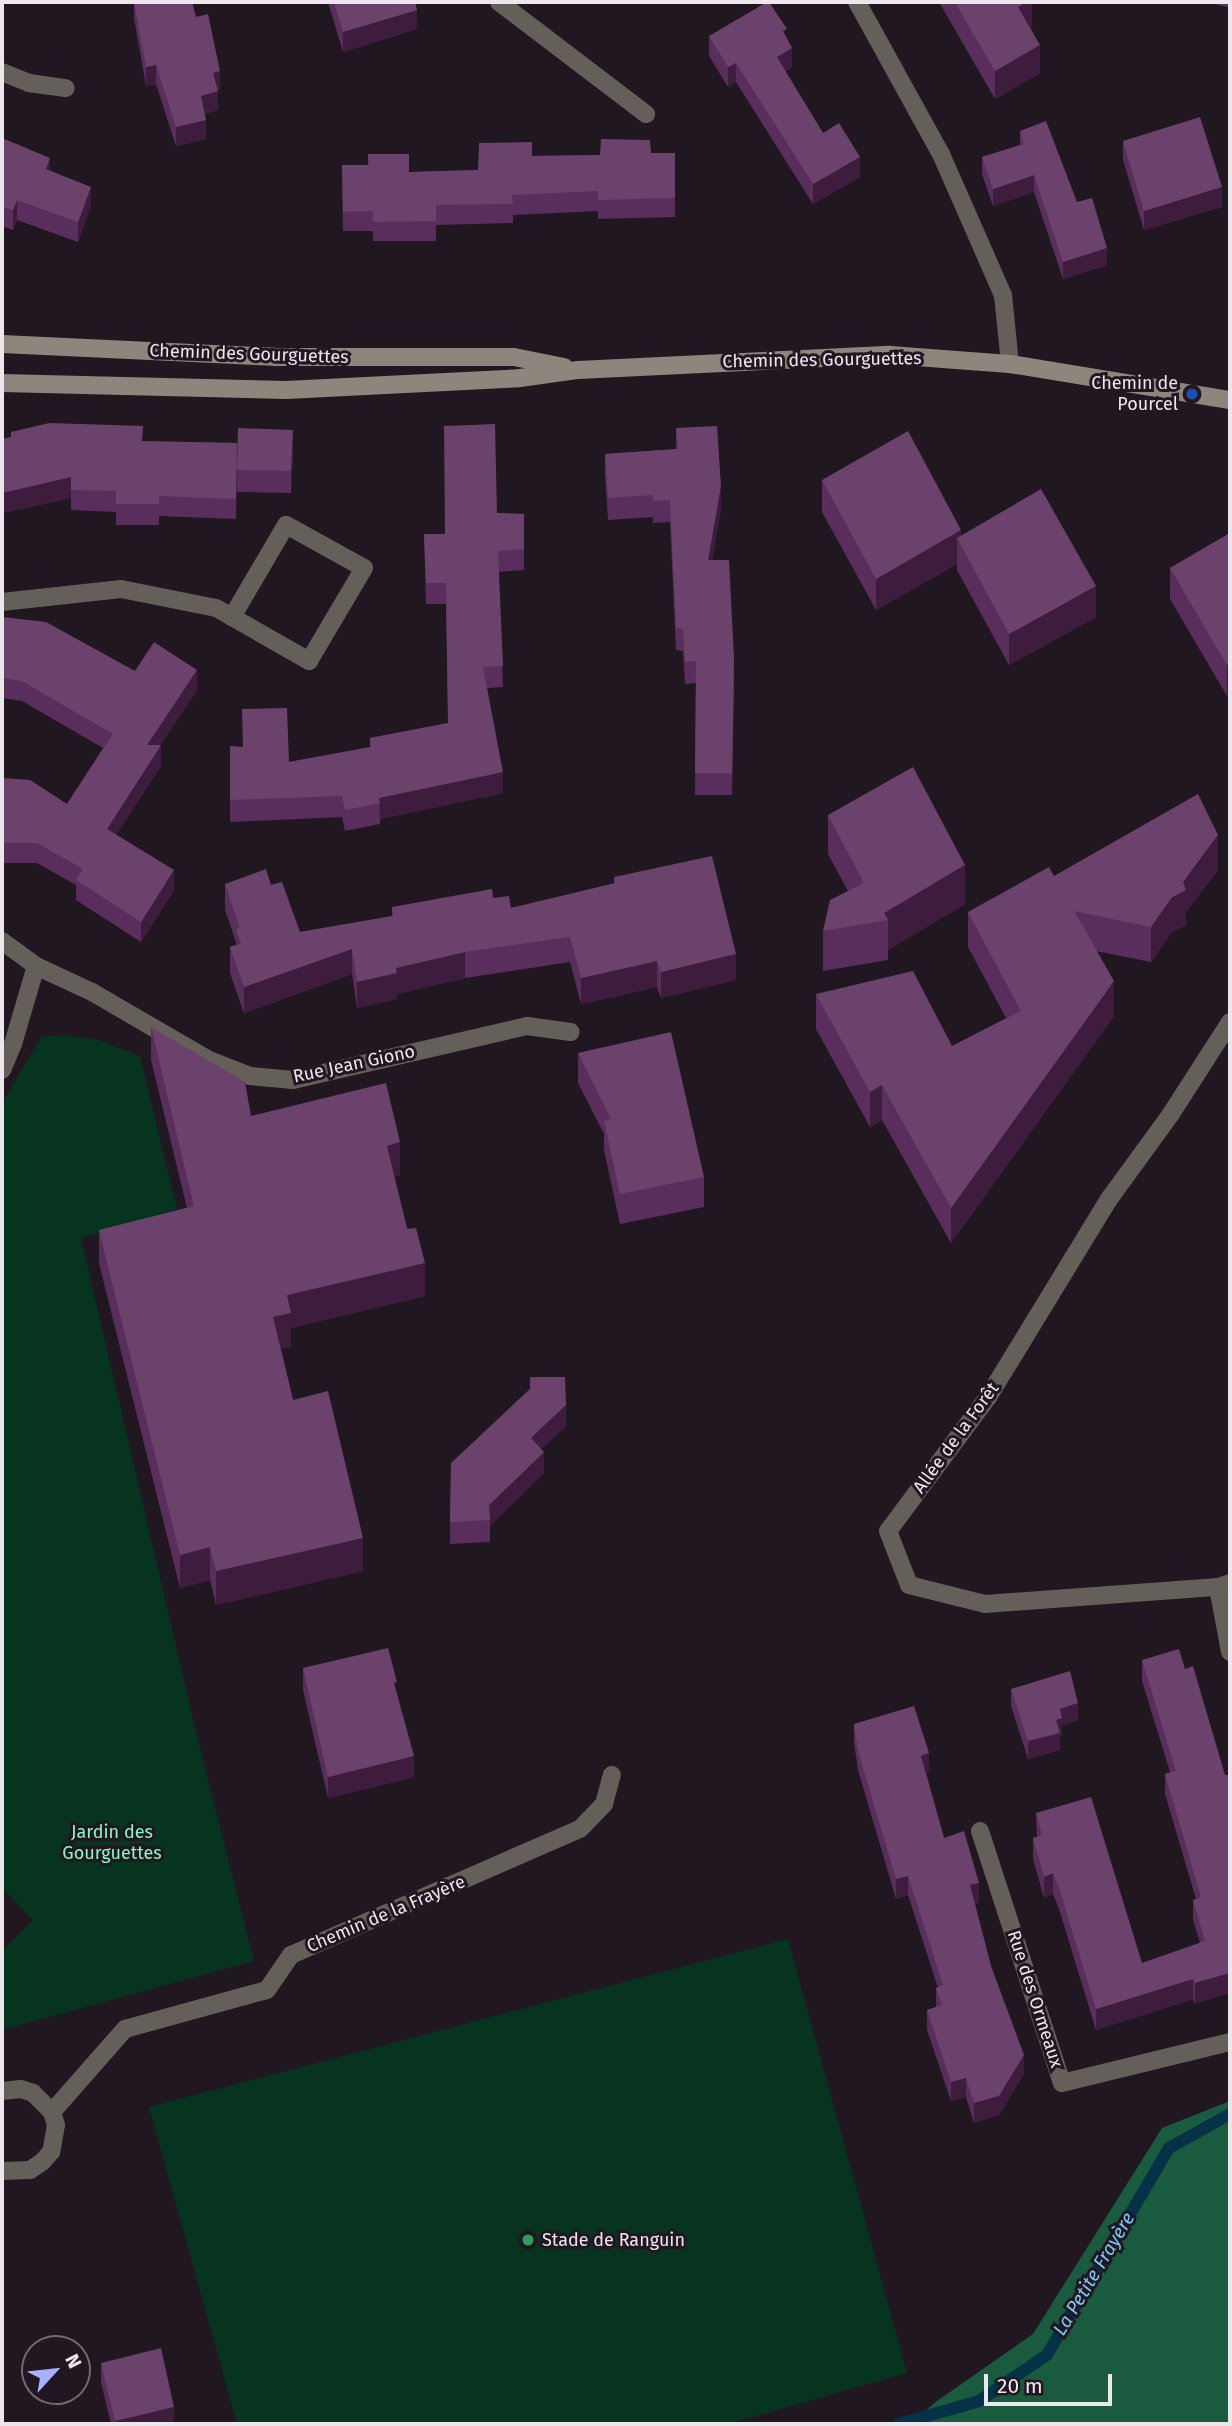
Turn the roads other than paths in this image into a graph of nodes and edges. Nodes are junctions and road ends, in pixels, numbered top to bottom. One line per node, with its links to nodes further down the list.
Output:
1 (499, 2): 5 (street)
2 (857, 2): 7 (street)
3 (2, 72): 4 (street)
4 (66, 88)
5 (646, 114)
6 (2, 344): 8 (main road, Chemin des Gourguettes)
7 (1010, 364): 8 (main road, Chemin des Gourguettes); 10 (main road, Chemin des Gourguettes)
8 (578, 370): 9 (main road, Chemin des Gourguettes)
9 (2, 383)
10 (1230, 400)
11 (2, 602): 12 (street)
12 (232, 617): 12 (street)
13 (2, 941): 14 (street, Rue Jean Giono)
14 (36, 966): 16 (street, Rue Jean Giono); 17 (street)
15 (1230, 1022): 18 (street, Allée de la Forêt)
16 (570, 1032)
17 (2, 1070)
18 (1224, 1585): 19 (street)
19 (1230, 1652)
20 (612, 1775): 24 (street, Chemin de la Frayère)
21 (980, 1831): 22 (street, Rue des Ormeaux)
22 (1230, 2042)
23 (2, 2091): 24 (street)
24 (52, 2112): 25 (street)
25 (2, 2171)

